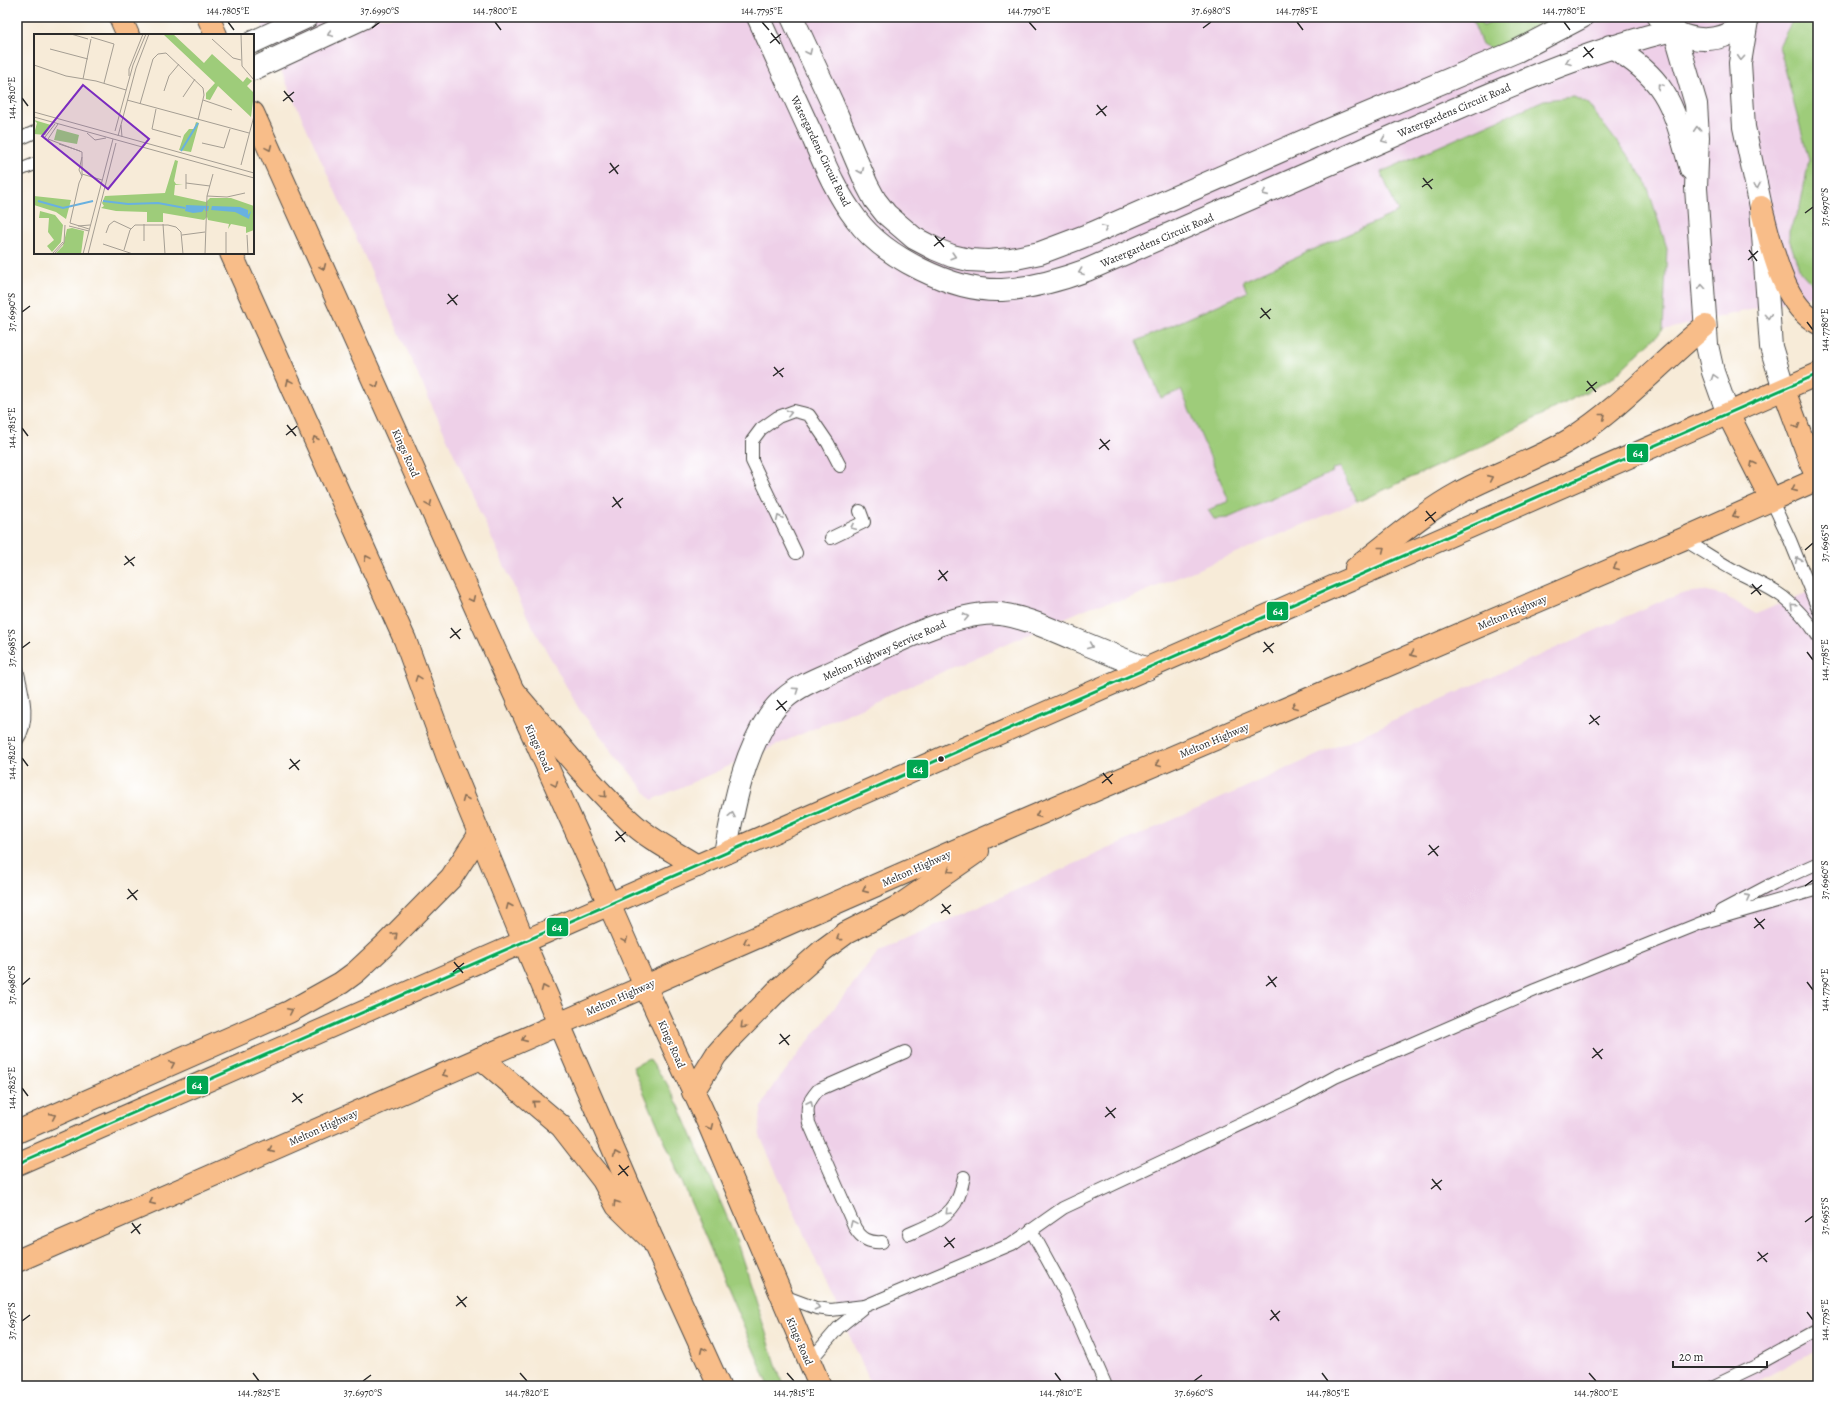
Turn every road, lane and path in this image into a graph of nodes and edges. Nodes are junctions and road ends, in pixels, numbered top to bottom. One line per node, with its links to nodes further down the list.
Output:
1 (120, 17): 10 (main road)
2 (208, 17): 11 (main road)
3 (307, 17): 12 (street)
4 (365, 17): 14 (street, one-way to 14)
5 (758, 17): 13 (street, Watergardens Circuit Road, one-way to 5)
6 (792, 17): 7 (street, one-way to 7)
7 (1582, 17)
8 (1748, 18): 9 (street); 21 (street, one-way to 21)
9 (1669, 26): 13 (street, Watergardens Circuit Road); 20 (street, one-way to 9)
10 (128, 34)
11 (216, 34)
12 (254, 42)
13 (1610, 46): 20 (street, one-way to 13)
14 (254, 69)
15 (254, 115): 40 (main road, Kings Road, one-way to 40)
16 (34, 132): 17 (lane)
17 (17, 140)
18 (34, 164): 19 (lane)
19 (17, 171)
20 (1696, 188): 24 (street, one-way to 20)
21 (1761, 207): 23 (main road); 26 (street, one-way to 26)
22 (232, 254): 43 (main road, one-way to 22)
23 (1818, 323)
24 (1705, 326): 27 (street, one-way to 24); 35 (main road, one-way to 24)
25 (1818, 374): 26 (main road)
26 (1784, 390): 27 (main road); 29 (main road, one-way to 29)
27 (1728, 414): 30 (main road, one-way to 27); 35 (main road)
28 (840, 466): 34 (lane, one-way to 28)
29 (1818, 480): 30 (main road, Melton Highway, one-way to 30)
30 (1771, 499): 33 (main road, Melton Highway, one-way to 33); 36 (lane, one-way to 30)
31 (860, 511): 32 (lane, one-way to 32)
32 (831, 538)
33 (1683, 539): 37 (lane, one-way to 33); 42 (main road, Melton Highway, one-way to 42)
34 (796, 553)
35 (1328, 590): 39 (main road)
36 (1818, 609)
37 (1818, 636)
38 (17, 669): 41 (lane)
39 (1147, 669): 44 (main road); 44 (street, Melton Highway Service Road, one-way to 39)
40 (514, 692): 46 (main road, one-way to 46); 48 (main road, Kings Road, one-way to 48)
41 (17, 740)
42 (1016, 824): 51 (main road, Melton Highway, one-way to 51); 55 (main road, one-way to 55)
43 (479, 835): 50 (main road, one-way to 43); 56 (main road, one-way to 43)
44 (725, 854): 46 (main road)
45 (1818, 863): 49 (lane, one-way to 45)
46 (697, 866): 48 (main road)
47 (1818, 889): 49 (lane)
48 (609, 904): 50 (main road); 51 (main road, Kings Road, one-way to 51)
49 (1701, 922): 59 (lane)
50 (524, 942): 52 (main road, one-way to 50); 57 (main road)
51 (645, 986): 52 (main road, Melton Highway); 55 (main road, Kings Road)
52 (559, 1024): 54 (main road, Melton Highway, one-way to 54); 61 (main road, one-way to 52)
53 (905, 1052): 62 (lane, one-way to 53)
54 (481, 1058): 61 (main road, one-way to 54); 63 (main road, Melton Highway, one-way to 63)
55 (693, 1092): 64 (main road, Kings Road, one-way to 64)
56 (17, 1132)
57 (17, 1164)
58 (964, 1177): 60 (lane, one-way to 60)
59 (1031, 1230): 65 (lane); 71 (lane)
60 (909, 1234)
61 (653, 1241): 68 (main road, one-way to 61)
62 (882, 1242)
63 (17, 1261)
64 (780, 1295): 65 (lane, one-way to 65); 67 (main road, Kings Road)
65 (865, 1306): 67 (lane)
66 (1818, 1331): 72 (lane)
67 (809, 1362): 69 (main road); 70 (main road, Kings Road)
68 (719, 1386)
69 (809, 1386)
70 (820, 1386)
71 (1106, 1386)
72 (1712, 1386)

